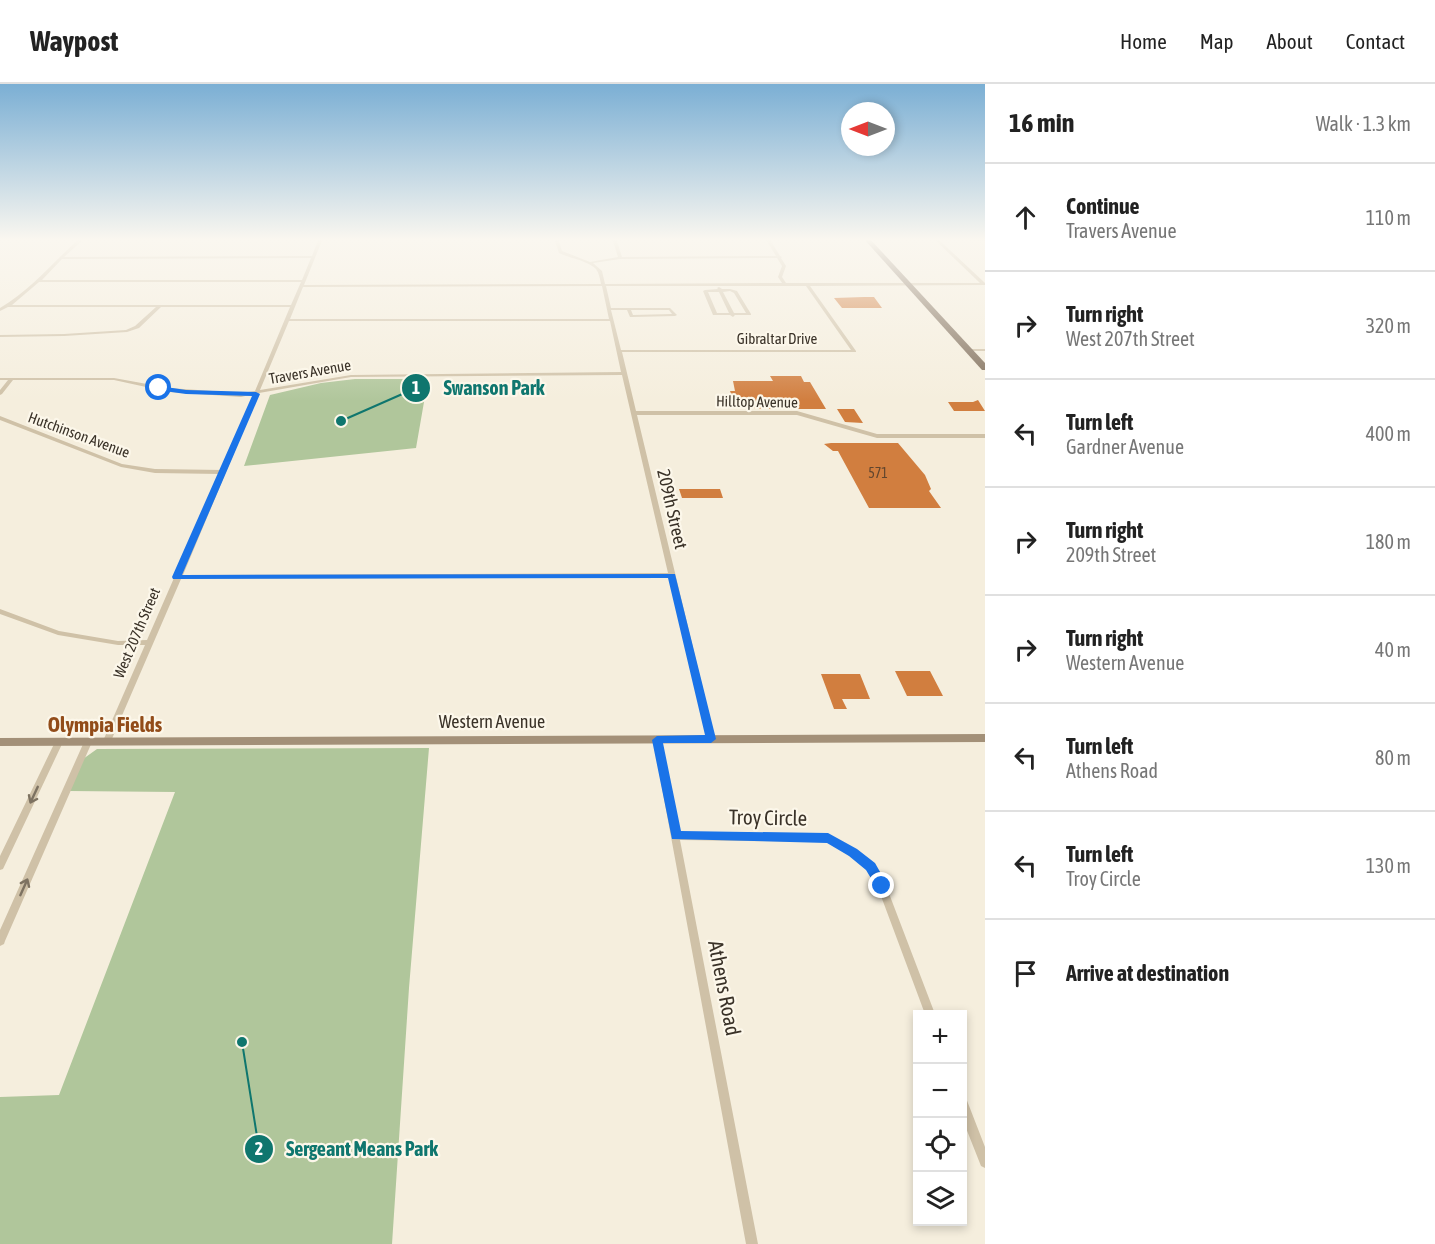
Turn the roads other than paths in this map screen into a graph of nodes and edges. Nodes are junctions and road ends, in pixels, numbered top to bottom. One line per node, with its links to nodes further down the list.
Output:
1 (24, 292): 9 (street)
2 (299, 292): 10 (street, West 207th Street)
3 (606, 292): 12 (street, 209th Street)
4 (705, 292): 15 (street)
5 (721, 292): 15 (street)
6 (736, 292): 15 (street)
7 (813, 292): 21 (street, Gibraltar Drive)
8 (915, 292): 19 (main road)
9 (7, 306): 11 (street); 14 (street)
10 (293, 306): 11 (street); 16 (street, West 207th Street)
11 (159, 307): 18 (street)
12 (610, 309): 13 (street); 17 (street, 209th Street)
13 (628, 309): 13 (street)
14 (0, 310)
15 (733, 316)
16 (288, 320): 17 (street); 27 (street, West 207th Street)
17 (612, 320): 21 (street, 209th Street)
18 (0, 336)
19 (968, 350): 20 (street); 22 (main road)
20 (985, 350)
21 (620, 351): 23 (street, 209th Street)
22 (985, 368)
23 (625, 373): 27 (street, Travers Avenue); 28 (street, 209th Street)
24 (0, 379): 25 (street, Travers Avenue)
25 (12, 379): 26 (street); 27 (street, Travers Avenue)
26 (0, 393)
27 (256, 394): 31 (street, West 207th Street)
28 (634, 413): 30 (street, Hilltop Avenue); 32 (street, 209th Street)
29 (0, 418): 31 (street, Hutchinson Avenue)
30 (985, 436)
31 (224, 472): 33 (street, West 207th Street)
32 (672, 576): 33 (street); 37 (street, 209th Street)
33 (177, 577): 35 (street, West 207th Street)
34 (0, 611): 35 (street)
35 (149, 642): 39 (street, West 207th Street)
36 (985, 738): 37 (main road, Western Avenue)
37 (711, 739): 38 (main road, Western Avenue)
38 (657, 740): 39 (main road, Western Avenue); 43 (street, Athens Road)
39 (107, 741): 42 (main road, Western Avenue)
40 (0, 742): 41 (main road, Western Avenue)
41 (59, 742): 42 (main road, Western Avenue); 44 (street, one-way to 44)
42 (88, 742): 45 (street, one-way to 42)
43 (676, 836): 46 (street, Troy Circle); 49 (street, Athens Road)
44 (0, 866)
45 (0, 941)
46 (928, 1010)
47 (967, 1113): 48 (street)
48 (985, 1162)
49 (752, 1244)

